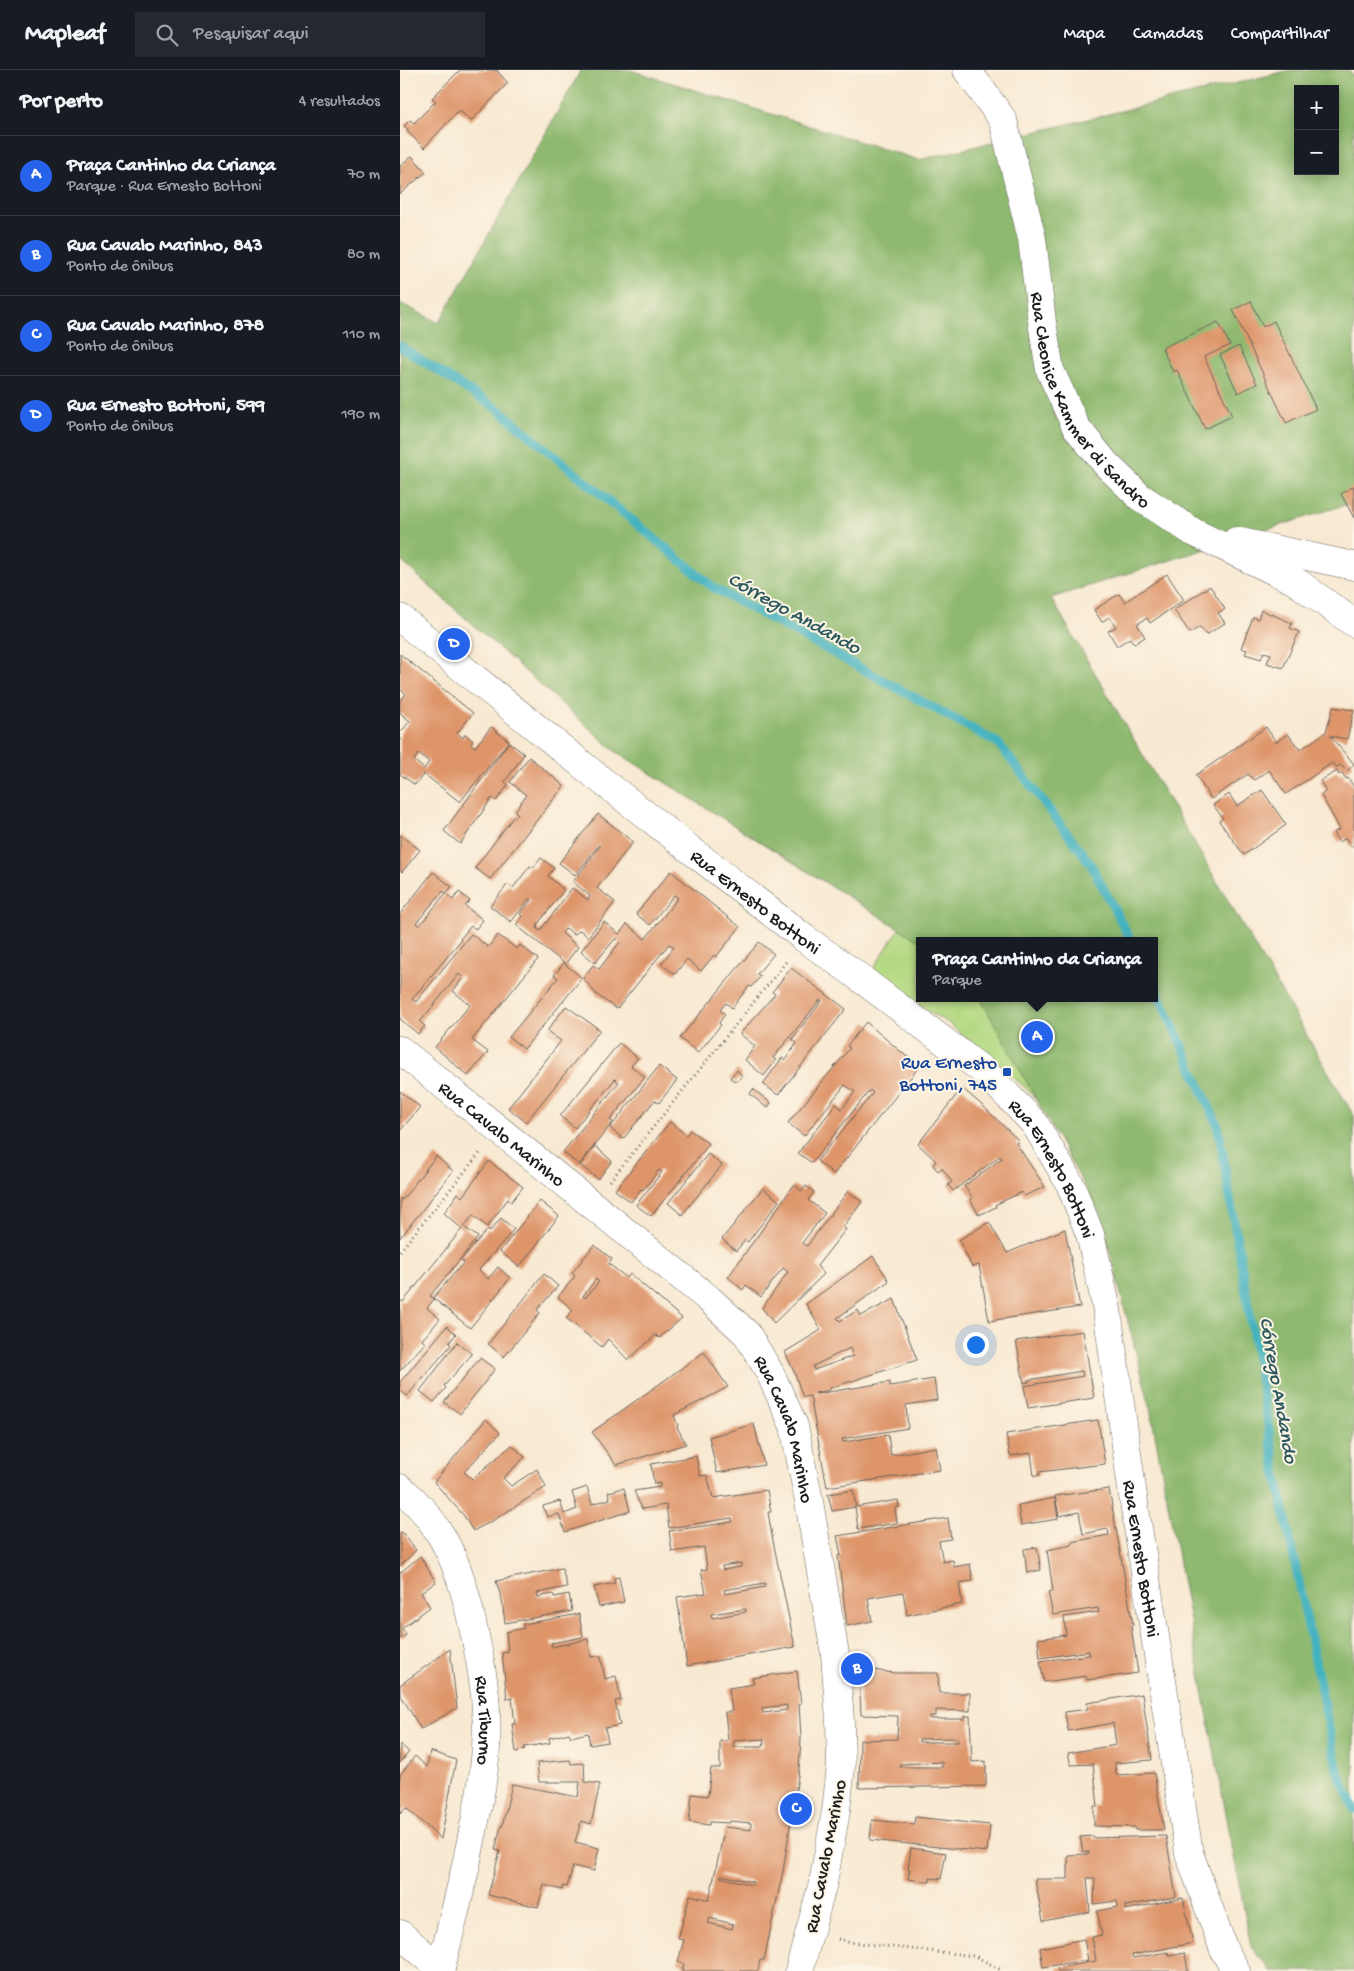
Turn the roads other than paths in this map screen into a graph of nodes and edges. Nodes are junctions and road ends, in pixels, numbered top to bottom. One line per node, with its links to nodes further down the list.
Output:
1 (968, 70): 2 (street, Rua Cleonice Kammer di Sandro)
2 (1193, 532): 3 (street); 5 (street, Rua Cleonice Kammer di Sandro)
3 (1354, 566)
4 (400, 618): 11 (street, Rua Ernesto Bottoni)
5 (1354, 623)
6 (400, 1050): 10 (street, Rua Cavalo Marinho)
7 (400, 1488): 9 (street, Rua Tiburno)
8 (400, 1934): 9 (street)
9 (441, 1970)
10 (799, 1971)
11 (1236, 1971)

